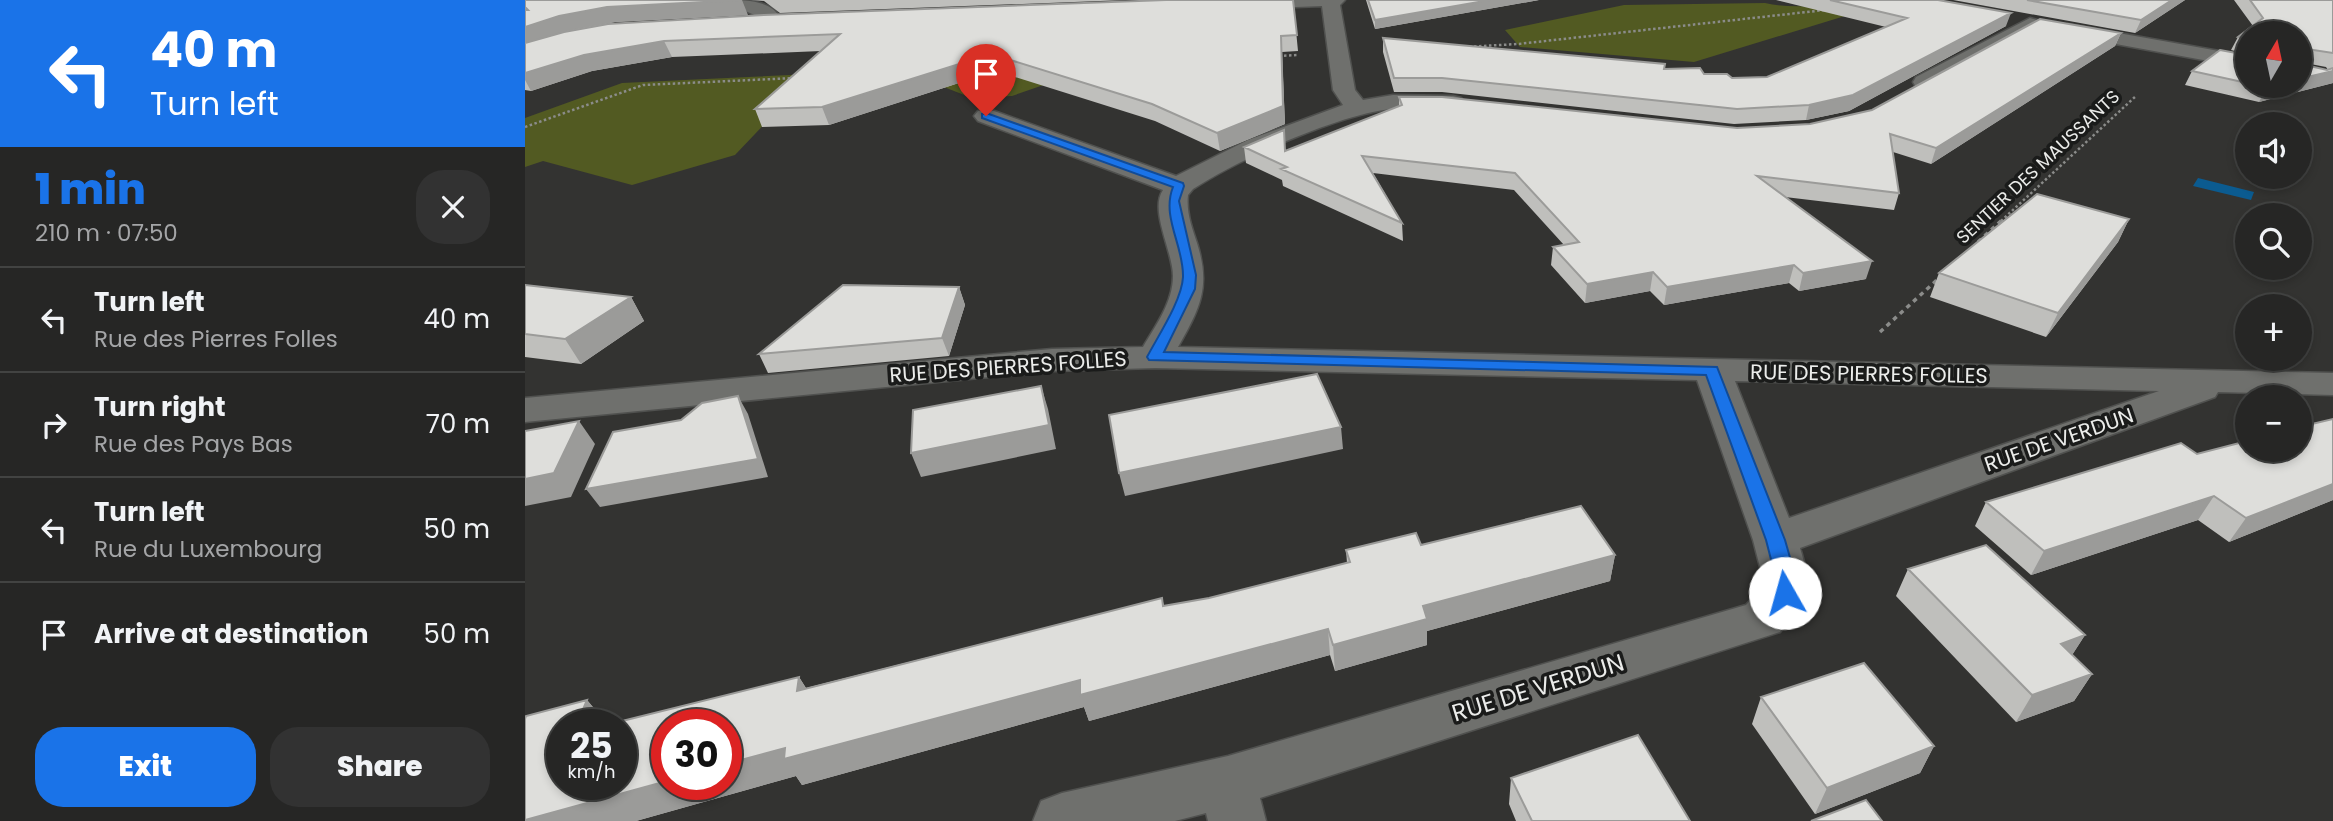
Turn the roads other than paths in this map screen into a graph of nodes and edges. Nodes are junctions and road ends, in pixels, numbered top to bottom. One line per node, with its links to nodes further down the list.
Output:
1 (736, 0): 7 (street)
2 (1336, 0): 3 (street)
3 (1330, 1): 4 (street); 13 (street)
4 (1221, 5)
5 (2003, 18): 9 (street)
6 (840, 20): 7 (street)
7 (770, 22): 8 (street)
8 (743, 23)
9 (2030, 24): 10 (street); 11 (street)
10 (2235, 60)
11 (1904, 93)
12 (1470, 105): 13 (street)
13 (1357, 108): 15 (street)
14 (986, 116): 15 (street)
15 (1179, 186): 16 (street)
16 (1155, 357): 17 (street, RUE DES PIERRES FOLLES); 20 (street, RUE DES PIERRES FOLLES)
17 (1712, 370): 18 (street, RUE DES PIERRES FOLLES); 21 (street, RUE DE VERDUN)
18 (2224, 382): 19 (street, RUE DES PIERRES FOLLES); 21 (street, RUE DE VERDUN)
19 (2333, 384)
20 (525, 410)
21 (1775, 540): 22 (street, RUE DE VERDUN)
22 (1232, 801): 23 (street, RUE DE VERDUN)
23 (1062, 821)

